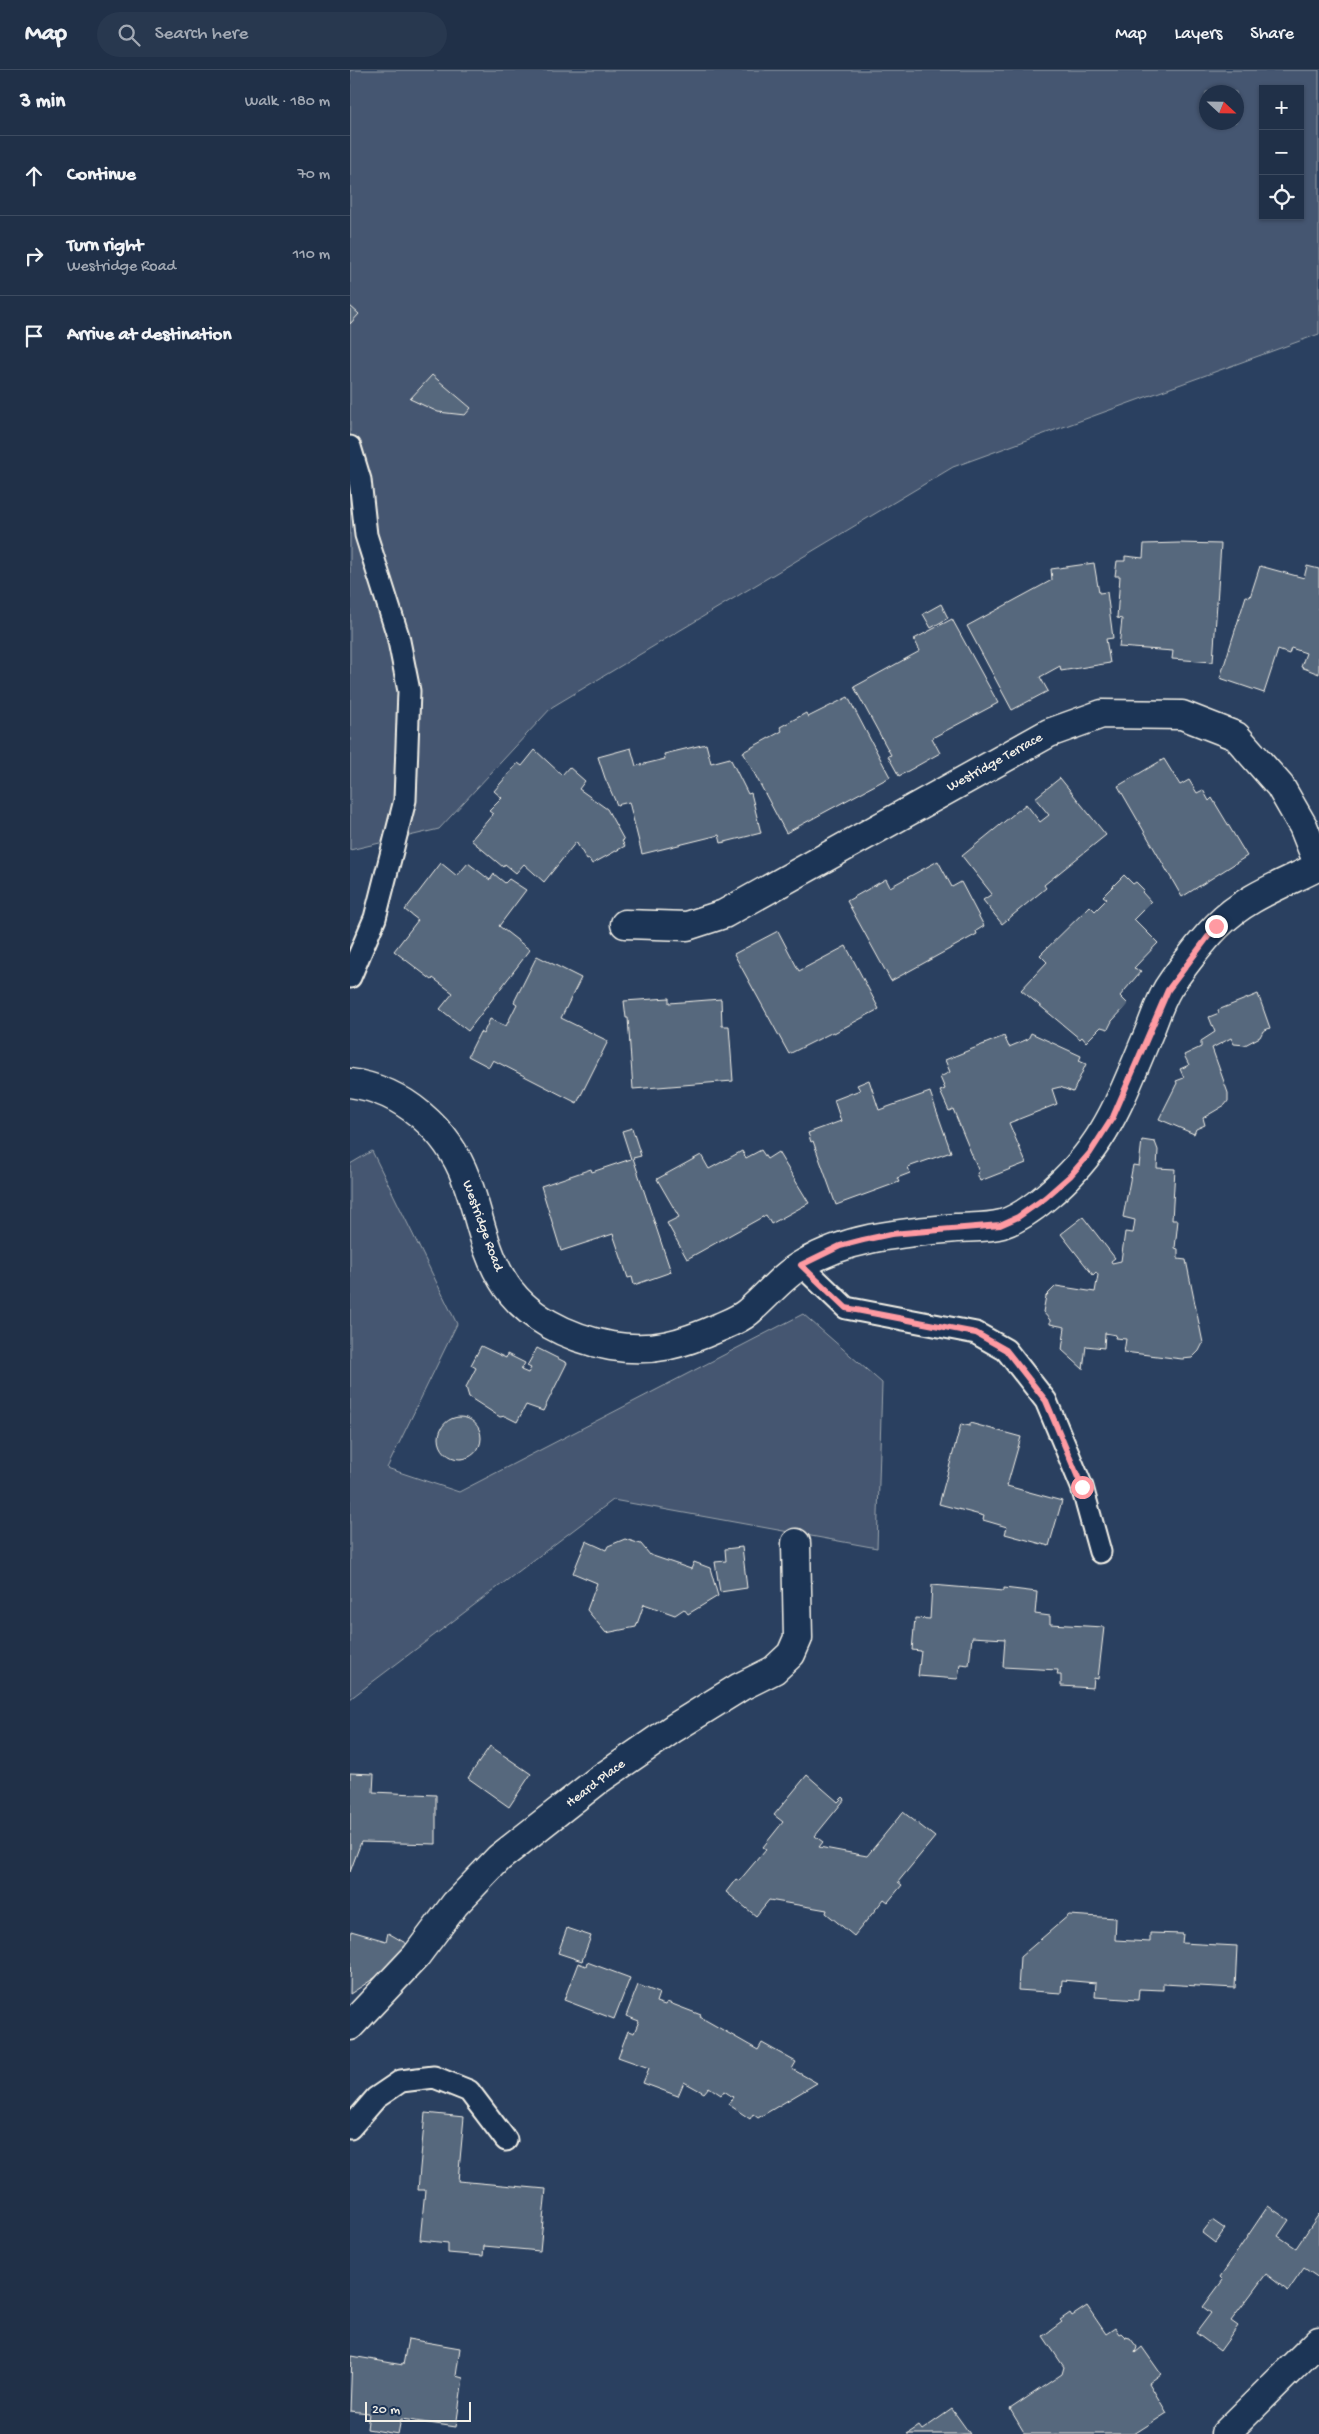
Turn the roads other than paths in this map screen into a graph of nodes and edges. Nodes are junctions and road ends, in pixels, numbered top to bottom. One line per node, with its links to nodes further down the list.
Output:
1 (350, 447): 4 (lane)
2 (1319, 866): 3 (street, Westridge Terrace); 6 (street, Westridge Road)
3 (625, 924)
4 (350, 976)
5 (350, 1083): 6 (street, Westridge Road)
6 (801, 1265): 8 (lane)
7 (796, 1543): 9 (street, Heard Place)
8 (1100, 1552)
9 (350, 2026)
10 (350, 2128): 11 (lane)
11 (506, 2140)
12 (1319, 2341): 13 (street)
13 (1225, 2434)

